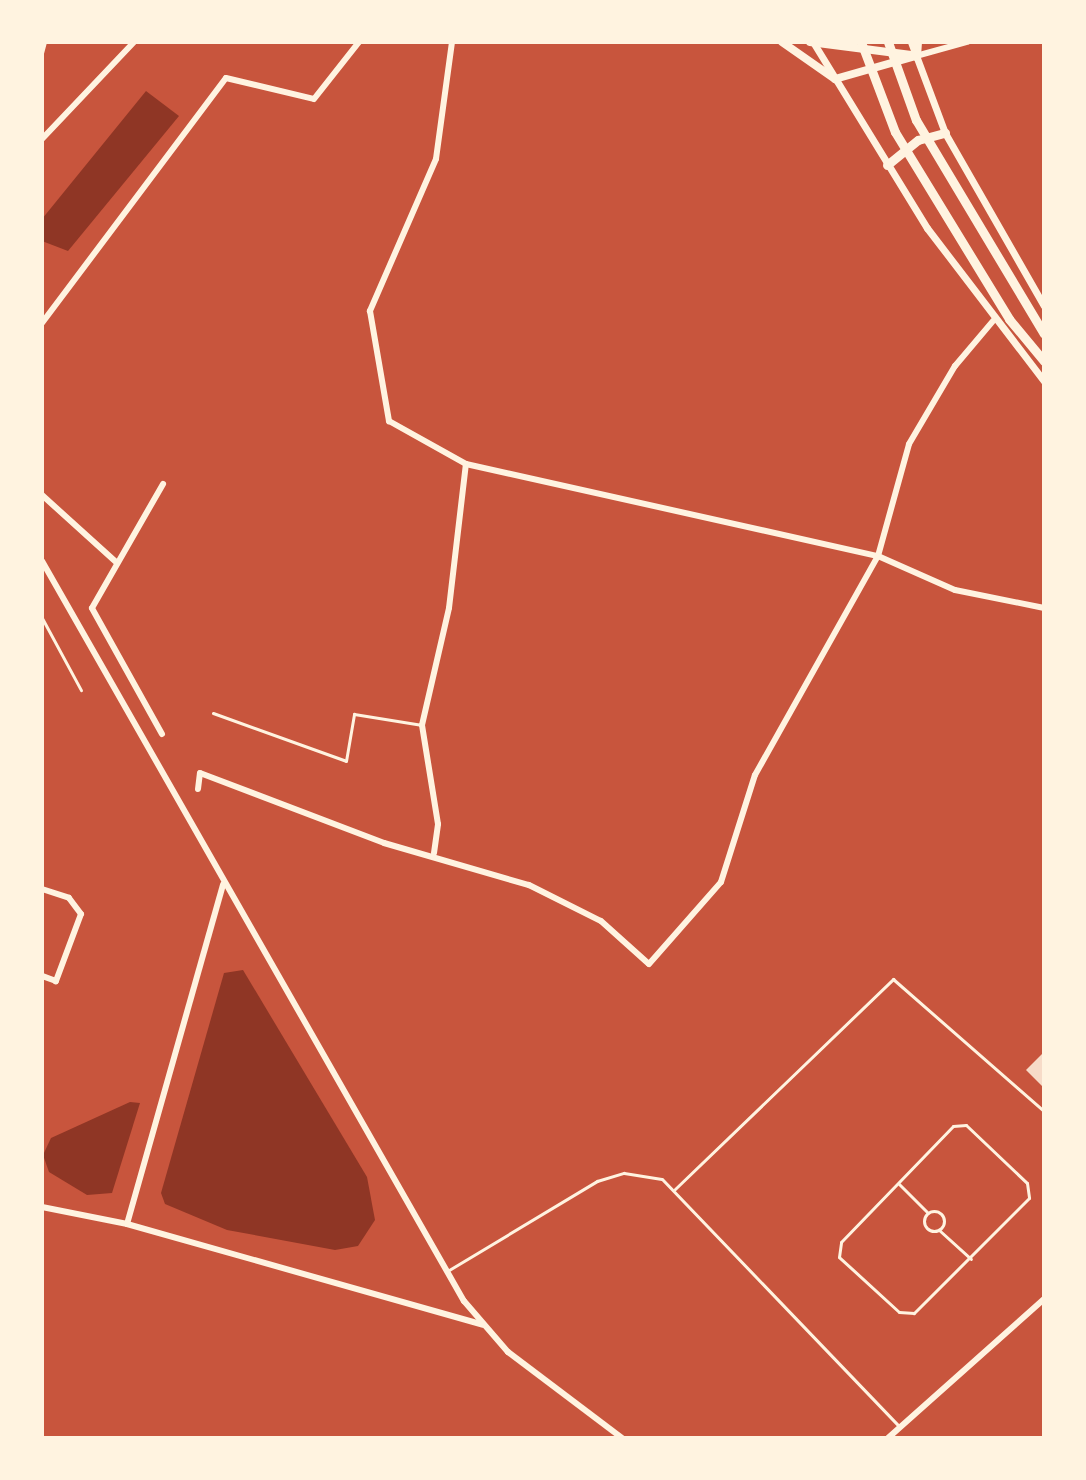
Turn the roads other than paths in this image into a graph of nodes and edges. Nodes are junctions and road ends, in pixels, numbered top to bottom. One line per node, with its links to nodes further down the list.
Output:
1 (45, 42): 12 (lane)
2 (134, 42): 16 (street)
3 (359, 42): 20 (street)
4 (452, 42): 24 (street)
5 (782, 42): 14 (main road)
6 (861, 42): 22 (main road)
7 (888, 42): 21 (main road)
8 (911, 42): 13 (street)
9 (917, 42): 13 (main road)
10 (967, 42): 13 (street)
11 (812, 43): 13 (main road); 14 (street)
12 (42, 53)
13 (916, 56): 14 (main road); 15 (street)
14 (835, 79): 17 (street)
15 (945, 133): 17 (main road); 18 (street)
16 (42, 139)
17 (887, 165): 19 (street)
18 (1044, 306)
19 (993, 321): 23 (street); 27 (street)
20 (42, 323)
21 (1044, 334)
22 (1044, 361)
23 (1044, 381)
24 (466, 464): 27 (street); 34 (street)
25 (163, 484): 29 (street)
26 (42, 495): 29 (street)
27 (878, 556): 30 (street); 37 (street)
28 (42, 561): 38 (street)
29 (117, 563): 35 (street)
30 (1044, 608)
31 (42, 618): 32 (lane)
32 (81, 690)
33 (213, 713): 34 (lane)
34 (422, 725): 37 (street)
35 (162, 734)
36 (198, 789): 37 (street)
37 (434, 853)
38 (223, 884): 46 (street); 49 (street)
39 (42, 889): 40 (street)
40 (42, 976)
41 (1044, 1111): 43 (lane)
42 (898, 1183): 45 (lane); 48 (lane); 48 (lane)
43 (674, 1190): 49 (lane); 52 (lane)
44 (42, 1207): 46 (street)
45 (927, 1212): 47 (lane); 47 (lane)
46 (127, 1224): 51 (street)
47 (939, 1230): 48 (lane)
48 (971, 1259)
49 (449, 1270): 51 (street)
50 (1044, 1299): 52 (street)
51 (485, 1326): 53 (street)
52 (899, 1426): 54 (street)
53 (622, 1438)
54 (888, 1438)

